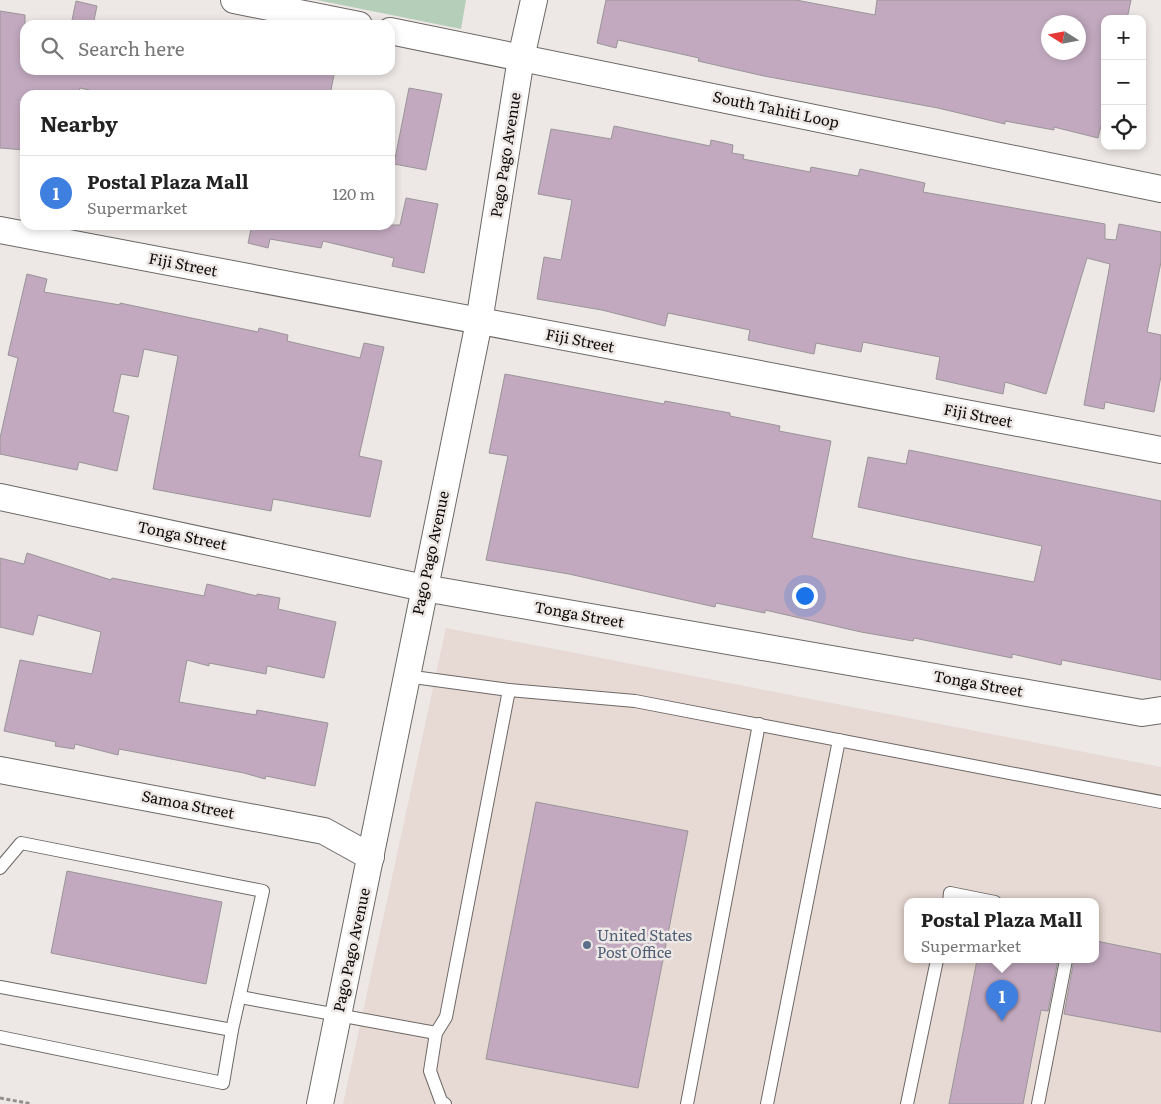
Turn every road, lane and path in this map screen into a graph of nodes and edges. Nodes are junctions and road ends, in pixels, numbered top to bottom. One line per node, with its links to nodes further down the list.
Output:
1 (234, 0): 3 (street)
2 (534, 0): 5 (street, Pago Pago Avenue)
3 (334, 20)
4 (395, 32): 5 (street, South Tahiti Loop)
5 (521, 58): 6 (street, South Tahiti Loop); 8 (street, Pago Pago Avenue)
6 (1161, 190)
7 (0, 230): 8 (street, Fiji Street)
8 (479, 322): 9 (street, Fiji Street); 11 (street, Pago Pago Avenue)
9 (1161, 450)
10 (0, 497): 11 (street, Tonga Street)
11 (424, 588): 12 (street, Pago Pago Avenue); 14 (street, Tonga Street)
12 (406, 676): 13 (lane); 19 (street, Pago Pago Avenue)
13 (509, 690): 15 (lane); 29 (lane)
14 (1161, 710)
15 (759, 724): 16 (lane); 35 (lane)
16 (839, 740): 18 (lane); 36 (lane)
17 (0, 770): 19 (street, Samoa Street)
18 (1161, 802)
19 (371, 857): 27 (street, Pago Pago Avenue)
20 (0, 868): 26 (lane)
21 (949, 898): 22 (lane)
22 (975, 898)
23 (936, 963): 37 (lane)
24 (1065, 963): 38 (lane)
25 (0, 987): 28 (lane)
26 (240, 997): 27 (lane); 28 (lane)
27 (338, 1016): 29 (lane); 33 (street, Pago Pago Avenue)
28 (232, 1030): 30 (lane)
29 (436, 1033): 34 (lane)
30 (0, 1037)
31 (0, 1098): 32 (path)
32 (32, 1104)
33 (320, 1104)
34 (445, 1104)
35 (687, 1104)
36 (767, 1104)
37 (907, 1104)
38 (1038, 1104)

